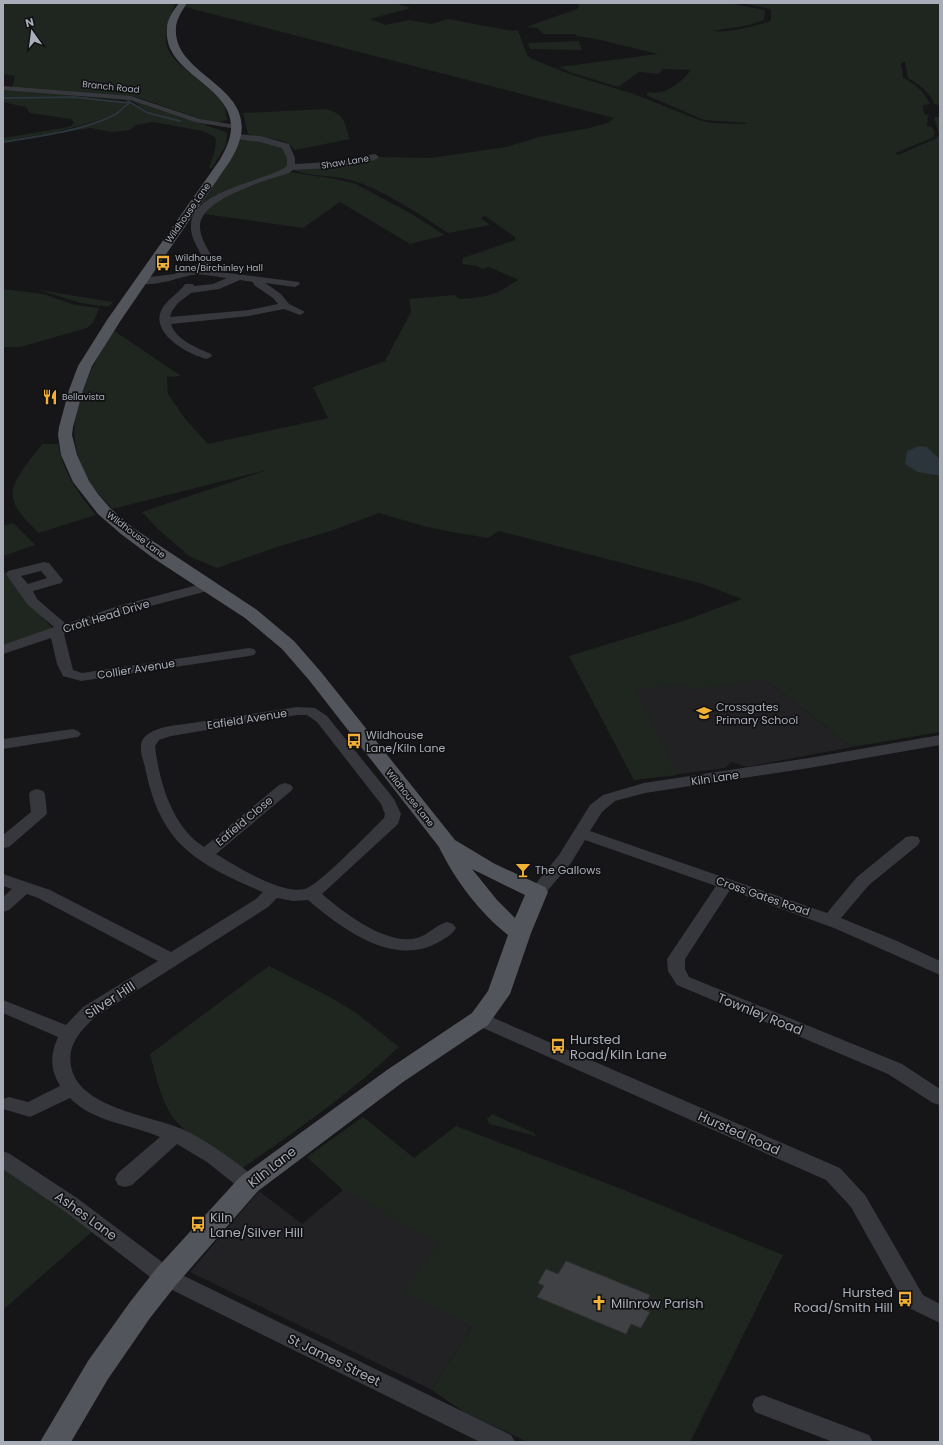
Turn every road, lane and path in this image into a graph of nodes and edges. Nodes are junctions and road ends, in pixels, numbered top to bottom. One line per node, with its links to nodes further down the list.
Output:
1 (183, 3): 3 (main road)
2 (3, 88): 3 (street, Branch Road)
3 (236, 132): 5 (street, Branch Road); 9 (main road, Wildhouse Lane)
4 (375, 157): 5 (street, Shaw Lane)
5 (291, 167): 6 (street)
6 (190, 271): 7 (street); 9 (street)
7 (238, 278): 8 (street); 13 (street)
8 (258, 280): 10 (street); 11 (street)
9 (142, 281): 15 (main road, Wildhouse Lane)
10 (296, 284)
11 (286, 306): 12 (street); 13 (street)
12 (300, 312)
13 (165, 321): 14 (street)
14 (207, 356)
15 (210, 586): 17 (street, Croft Head Drive); 28 (main road, Wildhouse Lane)
16 (25, 589): 17 (street)
17 (60, 630): 18 (street, Croft Head Drive); 19 (street, Collier Avenue)
18 (3, 650)
19 (249, 652)
20 (73, 734): 22 (street)
21 (940, 740): 25 (street, Kiln Lane)
22 (3, 744)
23 (285, 788): 29 (street, Eafield Close)
24 (37, 794): 27 (street)
25 (582, 834): 31 (street, Cross Gates Road); 34 (street, Kiln Lane)
26 (912, 841): 37 (street)
27 (3, 843)
28 (448, 845): 34 (main road, Wildhouse Lane); 39 (main road, Wildhouse Lane)
29 (204, 855): 33 (street, Eafield Avenue); 35 (street, Eafield Avenue)
30 (3, 880): 32 (street)
31 (726, 883): 37 (street, Cross Gates Road); 46 (street, Townley Road)
32 (23, 888): 36 (street); 40 (street)
33 (274, 890): 35 (street, Eafield Avenue); 40 (street, Silver Hill)
34 (537, 892): 39 (main road, Kiln Lane)
35 (311, 894): 38 (street)
36 (3, 906)
37 (831, 919): 41 (street, Cross Gates Road)
38 (447, 928)
39 (520, 933): 43 (main road, Kiln Lane)
40 (171, 960): 44 (street, Silver Hill)
41 (940, 969)
42 (3, 1006): 44 (street)
43 (480, 1019): 51 (main road, Kiln Lane); 53 (street, Hursted Road)
44 (70, 1032): 45 (street, Silver Hill)
45 (73, 1088): 47 (street); 48 (street, Silver Hill)
46 (940, 1098)
47 (9, 1104)
48 (175, 1135): 50 (street); 51 (street, Silver Hill)
49 (3, 1159): 52 (street, Ashes Lane)
50 (125, 1179)
51 (249, 1184): 52 (main road, Kiln Lane)
52 (166, 1277): 55 (main road, Kiln Lane); 56 (street, St James Street)
53 (940, 1314)
54 (763, 1405): 57 (street)
55 (54, 1442)
56 (503, 1442)
57 (861, 1442)

